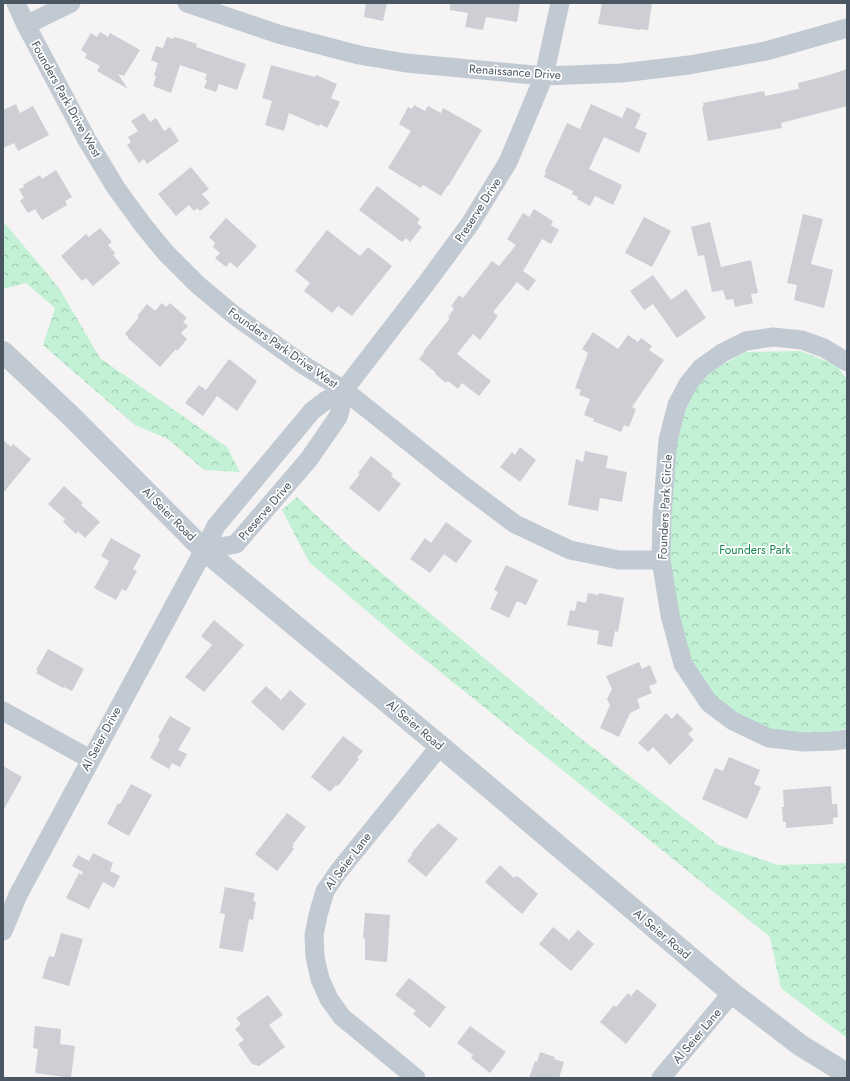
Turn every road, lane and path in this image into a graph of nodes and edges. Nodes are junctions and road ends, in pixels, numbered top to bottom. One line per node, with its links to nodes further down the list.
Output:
1 (16, 3): 5 (street, Founders Park Drive West)
2 (71, 3): 5 (street)
3 (187, 3): 7 (street, Renaissance Drive)
4 (560, 3): 7 (street, Preserve Drive)
5 (26, 25): 10 (street, Founders Park Drive West)
6 (847, 28): 7 (street, Renaissance Drive)
7 (544, 76): 10 (street, Preserve Drive)
8 (3, 352): 11 (street, Al Seier Road)
9 (847, 362): 12 (street, Founders Park Circle)
10 (344, 390): 11 (street, Preserve Drive); 11 (street, Preserve Drive); 12 (street, Founders Park Drive West)
11 (204, 550): 15 (street, Al Seier Road); 16 (street, Al Seier Drive)
12 (661, 560): 14 (street, Founders Park Circle)
13 (3, 711): 16 (street)
14 (847, 739)
15 (440, 746): 18 (street, Al Seier Road); 20 (street, Al Seier Lane)
16 (90, 759): 17 (street, Al Seier Drive)
17 (3, 931)
18 (732, 993): 19 (street, Al Seier Road); 21 (street, Al Seier Lane)
19 (847, 1074)
20 (416, 1078)
21 (661, 1078)

